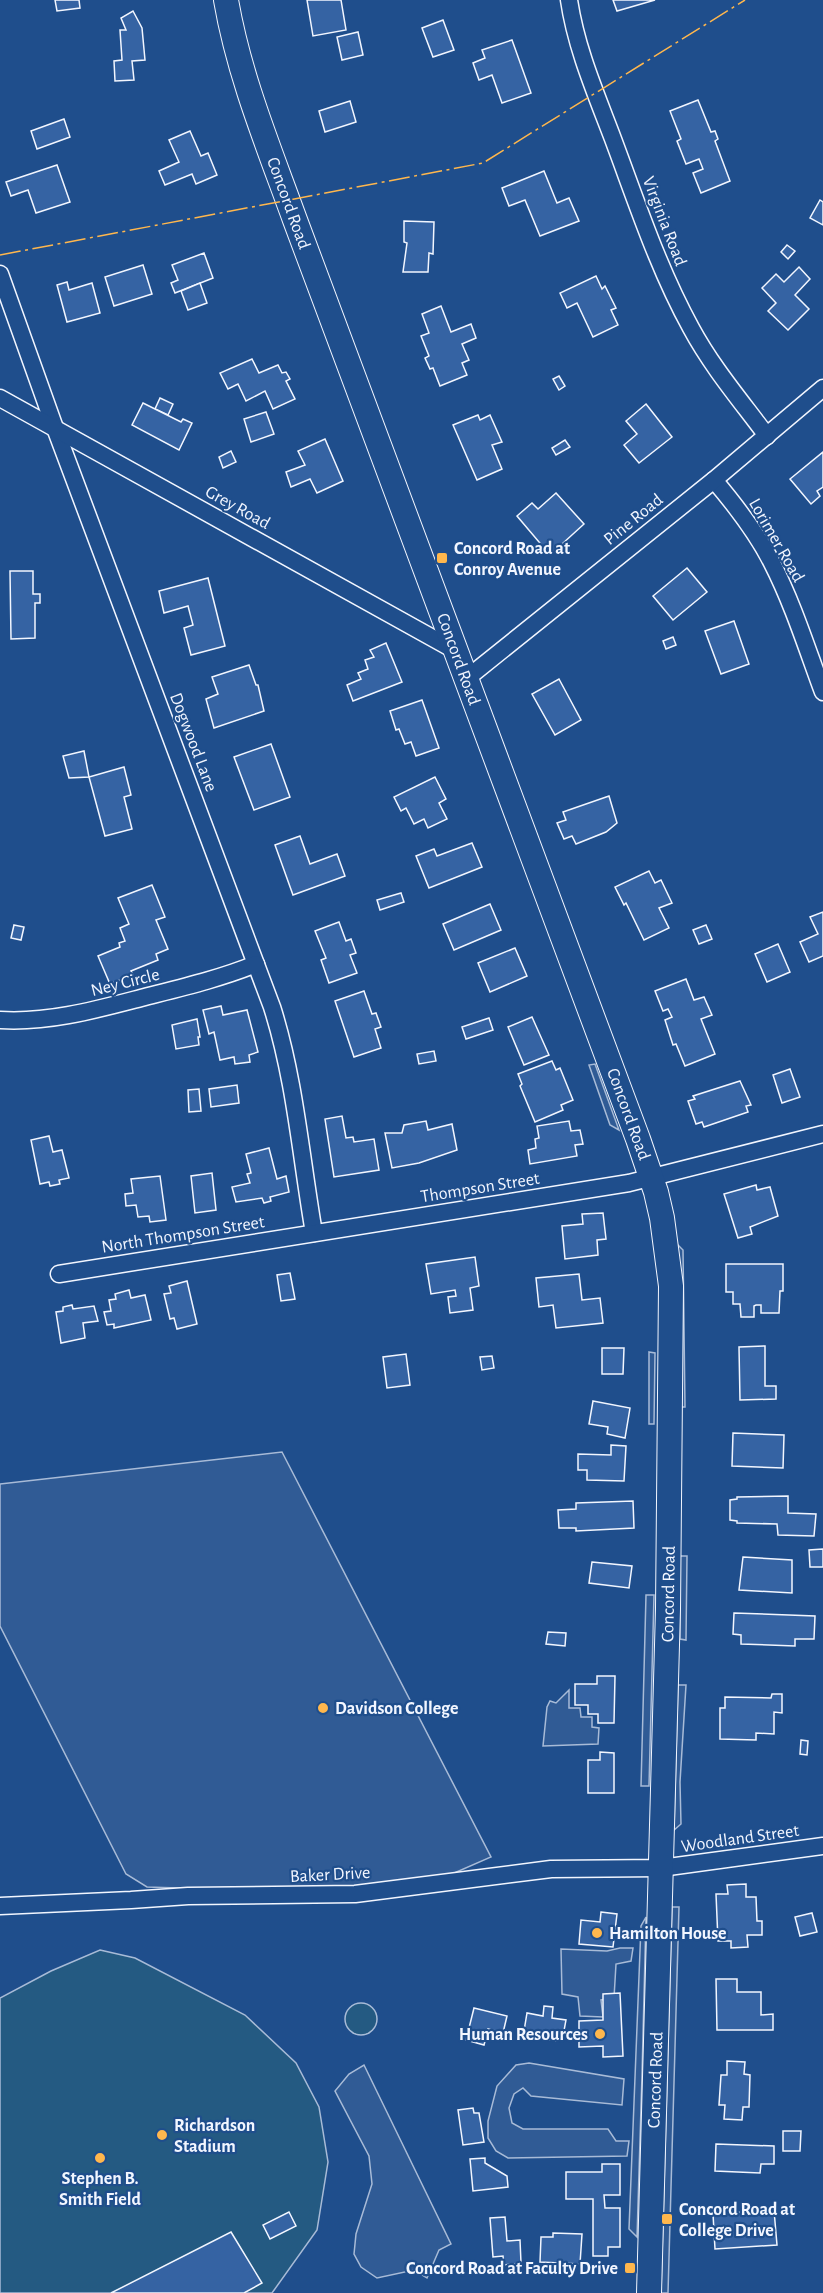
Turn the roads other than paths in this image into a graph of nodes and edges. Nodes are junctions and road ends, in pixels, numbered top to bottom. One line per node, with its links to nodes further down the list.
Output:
1 (226, 0): 9 (main road, Concord Road)
2 (570, 0): 7 (street, Virginia Road)
3 (0, 274): 6 (street, Dogwood Lane)
4 (823, 388): 7 (street, Pine Road)
5 (0, 398): 6 (street, Grey Road)
6 (55, 428): 9 (street, Grey Road); 12 (street, Dogwood Lane)
7 (767, 436): 8 (street, Pine Road)
8 (714, 480): 10 (street, Pine Road); 11 (street, Lorimer Road)
9 (456, 651): 10 (main road, Concord Road)
10 (466, 679): 15 (main road, Concord Road)
11 (823, 692)
12 (256, 964): 13 (street, Ney Circle); 16 (street, Dogwood Lane)
13 (0, 1020)
14 (823, 1134): 15 (street, Thompson Street)
15 (651, 1177): 16 (street, Thompson Street); 19 (main road, Concord Road)
16 (314, 1233): 17 (street, North Thompson Street)
17 (59, 1274)
18 (823, 1846): 19 (street, Woodland Street)
19 (662, 1868): 20 (street, Baker Drive); 21 (main road, Concord Road)
20 (0, 1906)
21 (649, 2293)

